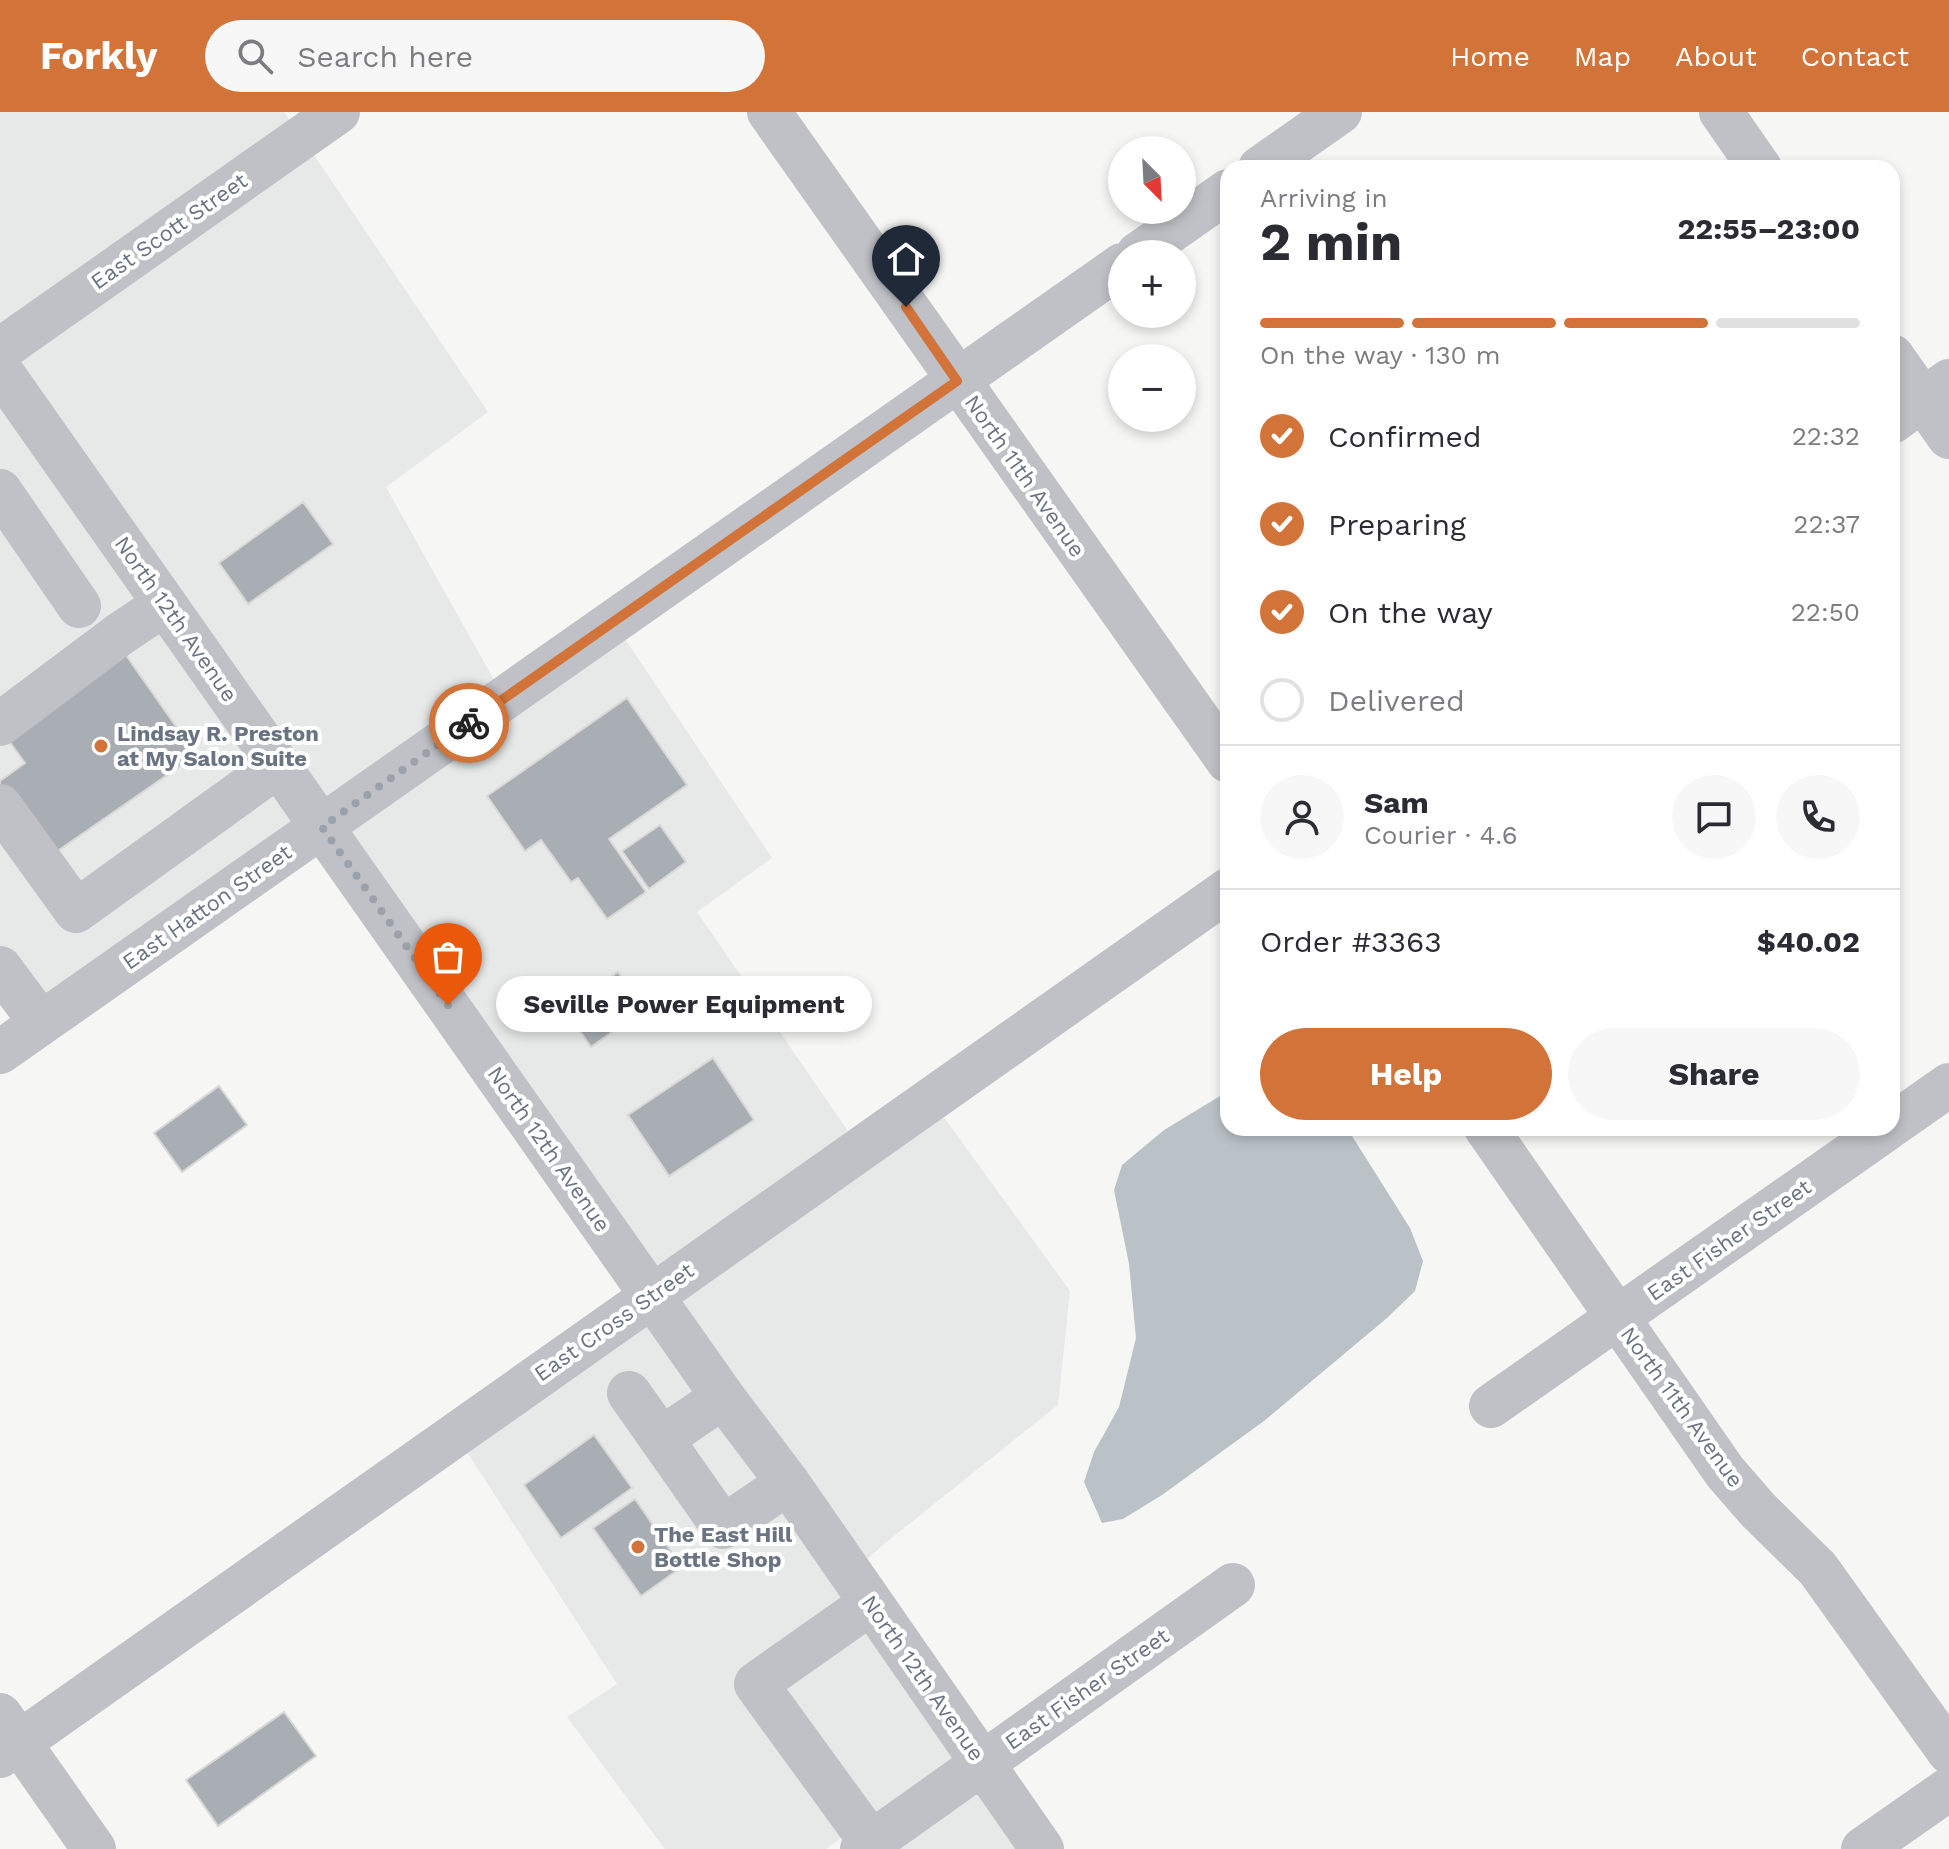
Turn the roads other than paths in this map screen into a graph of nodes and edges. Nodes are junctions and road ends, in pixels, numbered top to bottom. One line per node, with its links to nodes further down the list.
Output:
1 (338, 112): 10 (street, East Scott Street)
2 (769, 112): 13 (street, North 11th Avenue)
3 (1340, 112): 5 (street)
4 (1721, 112): 6 (street)
5 (1271, 160)
6 (1754, 160)
7 (1220, 197): 8 (street)
8 (1158, 240)
9 (1108, 275): 13 (street, East Hatton Street)
10 (0, 350)
11 (1900, 368): 14 (street)
12 (0, 370): 16 (street, North 12th Avenue)
13 (957, 381): 21 (street, North 11th Avenue); 24 (street, East Hatton Street)
14 (1921, 401): 15 (street)
15 (1949, 437)
16 (78, 481): 17 (street); 18 (street, North 12th Avenue)
17 (10, 506): 19 (street)
18 (165, 604): 20 (street); 22 (street, North 12th Avenue)
19 (79, 606)
20 (0, 724)
21 (1220, 750)
22 (279, 765): 23 (street); 24 (street, North 12th Avenue)
23 (0, 806)
24 (322, 827): 27 (street, East Hatton Street); 33 (street, North 12th Avenue)
25 (1220, 896): 33 (street, East Cross Street)
26 (0, 968): 27 (street)
27 (41, 1023): 28 (street, East Hatton Street)
28 (0, 1052)
29 (1949, 1085): 30 (street, East Fisher Street)
30 (1900, 1120)
31 (1492, 1136): 34 (street, North 11th Avenue)
32 (1877, 1136): 34 (street, East Fisher Street)
33 (652, 1295): 36 (street, North 12th Avenue); 42 (street, East Cross Street)
34 (1618, 1318): 37 (street, East Fisher Street); 43 (street, North 11th Avenue)
35 (629, 1393): 38 (street)
36 (723, 1397): 38 (street); 39 (street, North 12th Avenue)
37 (1491, 1406)
38 (661, 1439): 39 (street)
39 (788, 1483): 41 (street, North 12th Avenue)
40 (1233, 1585): 44 (street, East Fisher Street)
41 (871, 1603): 44 (street, North 12th Avenue); 46 (street)
42 (6, 1738): 47 (street)
43 (1949, 1752)
44 (982, 1764): 46 (street, East Fisher Street); 48 (street, North 12th Avenue)
45 (1949, 1789): 49 (street)
46 (867, 1846)
47 (94, 1849)
48 (1042, 1849)
49 (1863, 1849)

